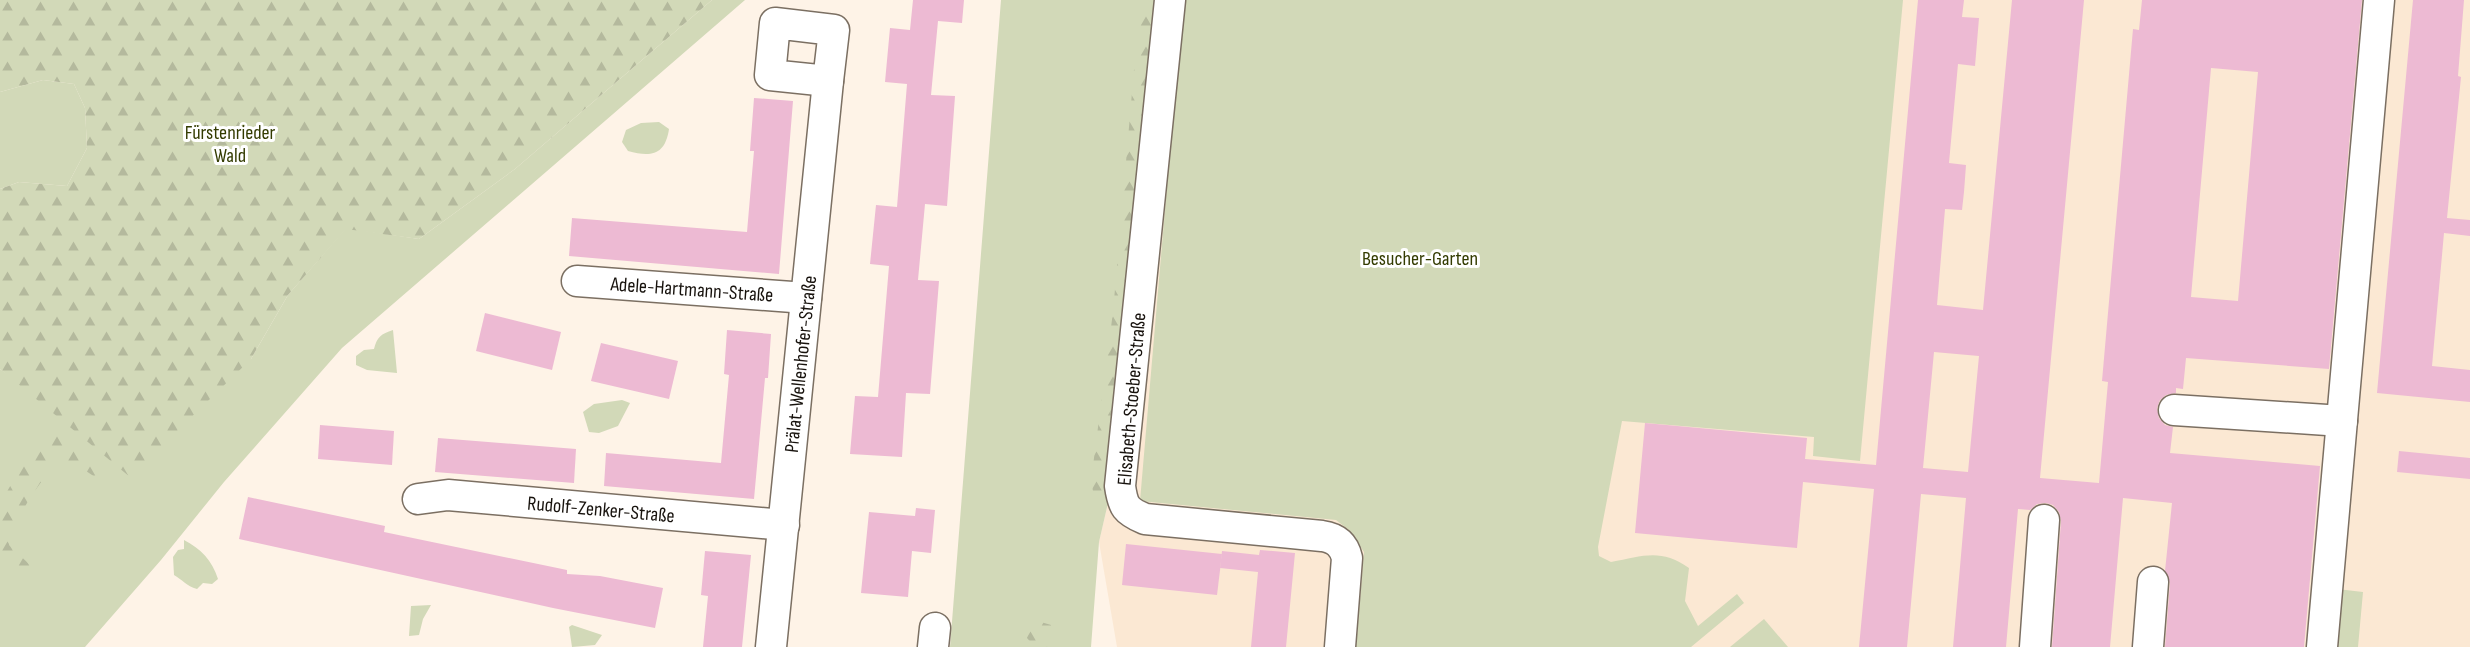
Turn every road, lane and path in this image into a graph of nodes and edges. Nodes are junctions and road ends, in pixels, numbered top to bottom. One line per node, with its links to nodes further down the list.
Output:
1 (1170, 0): 13 (street, Elisabeth-Stoeber-Straße)
2 (2379, 0): 7 (street)
3 (828, 81): 5 (street, Prälat-Wellenhofer-Straße)
4 (578, 280): 5 (street, Adele-Hartmann-Straße)
5 (806, 298): 10 (street, Prälat-Wellenhofer-Straße)
6 (2174, 410): 7 (street)
7 (2342, 421): 16 (street)
8 (418, 499): 10 (street, Rudolf-Zenker-Straße)
9 (2044, 520): 14 (street)
10 (784, 525): 12 (street, Prälat-Wellenhofer-Straße)
11 (2153, 582): 15 (street)
12 (771, 647)
13 (1340, 647)
14 (2035, 647)
15 (2148, 647)
16 (2322, 647)

